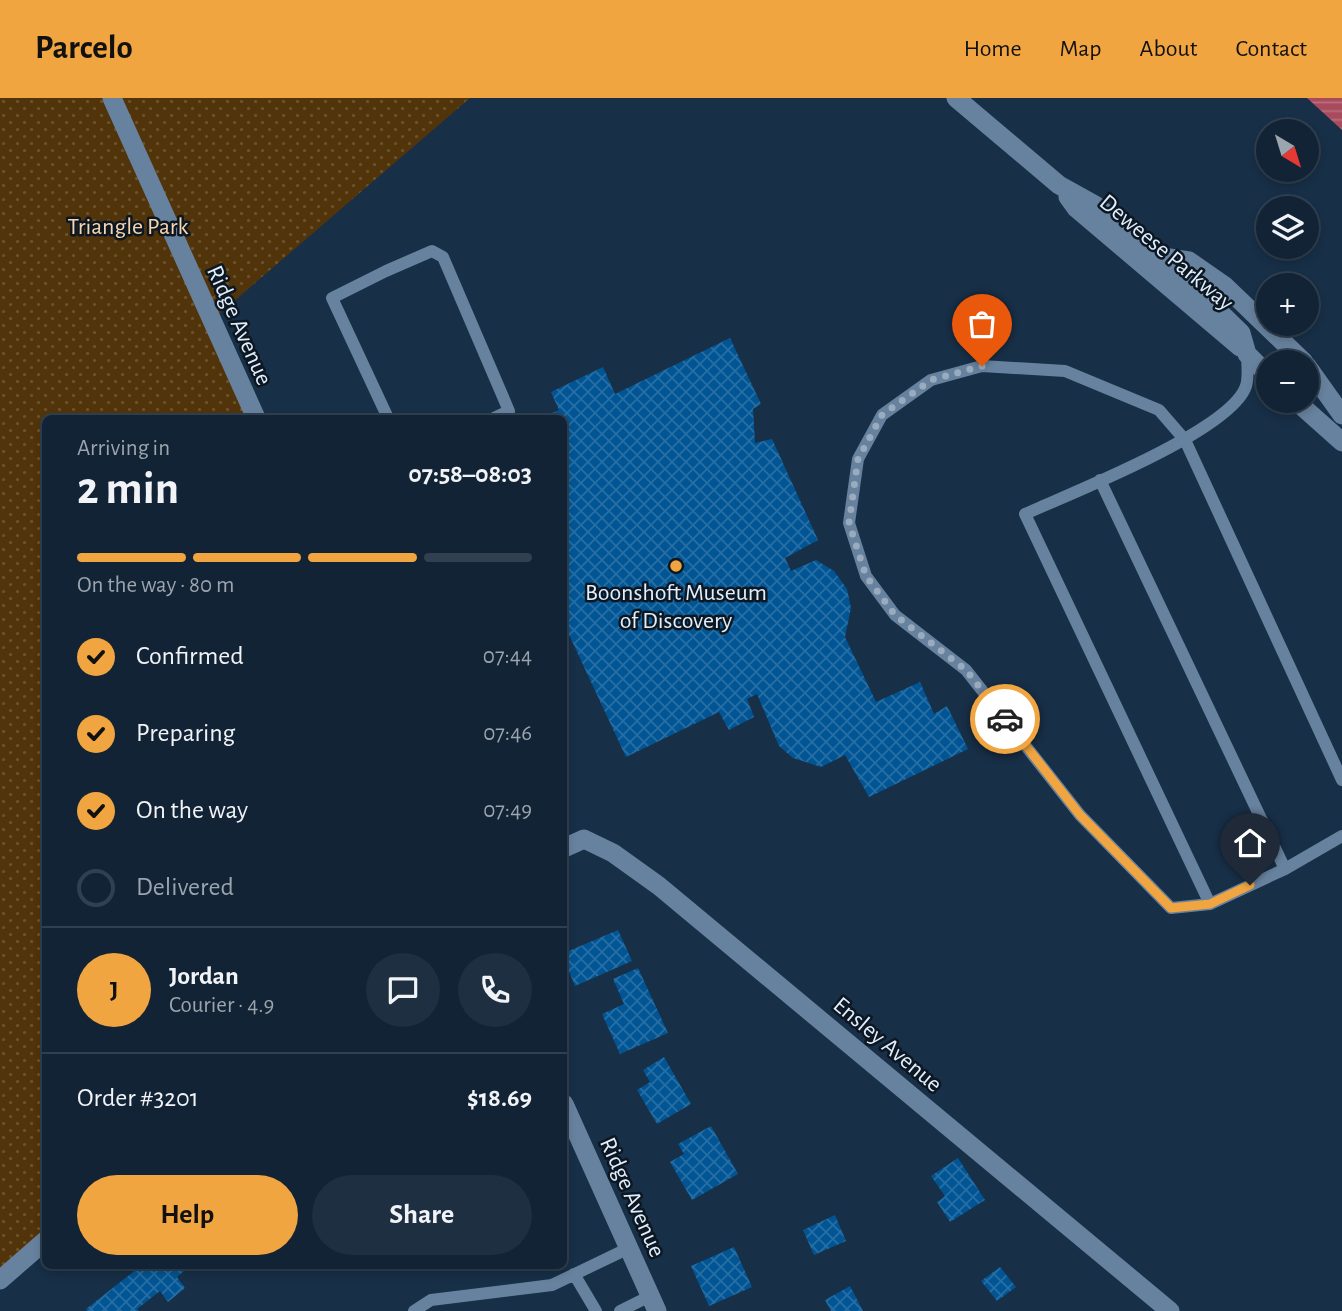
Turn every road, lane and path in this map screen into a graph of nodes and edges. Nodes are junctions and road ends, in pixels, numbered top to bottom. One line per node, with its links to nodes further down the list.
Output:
1 (111, 98): 10 (street, Ridge Avenue)
2 (956, 98): 3 (street, Deweese Parkway)
3 (1059, 185): 4 (street, Deweese Parkway); 6 (street, Deweese Parkway)
4 (1163, 257): 5 (street, Deweese Parkway); 6 (street, Deweese Parkway)
5 (1291, 350)
6 (1247, 354): 7 (street, Deweese Parkway); 14 (lane)
7 (1256, 363)
8 (1319, 383): 13 (street, Deweese Parkway)
9 (1309, 413): 15 (street)
10 (255, 415)
11 (387, 415): 12 (lane)
12 (500, 415)
13 (1342, 415)
14 (1185, 440): 16 (lane); 17 (lane); 21 (lane)
15 (1342, 442)
16 (1100, 480): 20 (lane); 21 (lane)
17 (1342, 780)
18 (1342, 836): 20 (lane)
19 (567, 847): 31 (street, Ensley Avenue)
20 (1285, 869): 21 (lane)
21 (1210, 904)
22 (567, 1111): 24 (street, Ridge Avenue)
23 (42, 1243): 26 (street)
24 (629, 1248): 25 (lane); 27 (street, Ridge Avenue)
25 (574, 1274): 28 (lane); 29 (lane)
26 (0, 1280)
27 (654, 1303): 30 (lane)
28 (414, 1311)
29 (596, 1311)
30 (620, 1311)
31 (1170, 1311)

